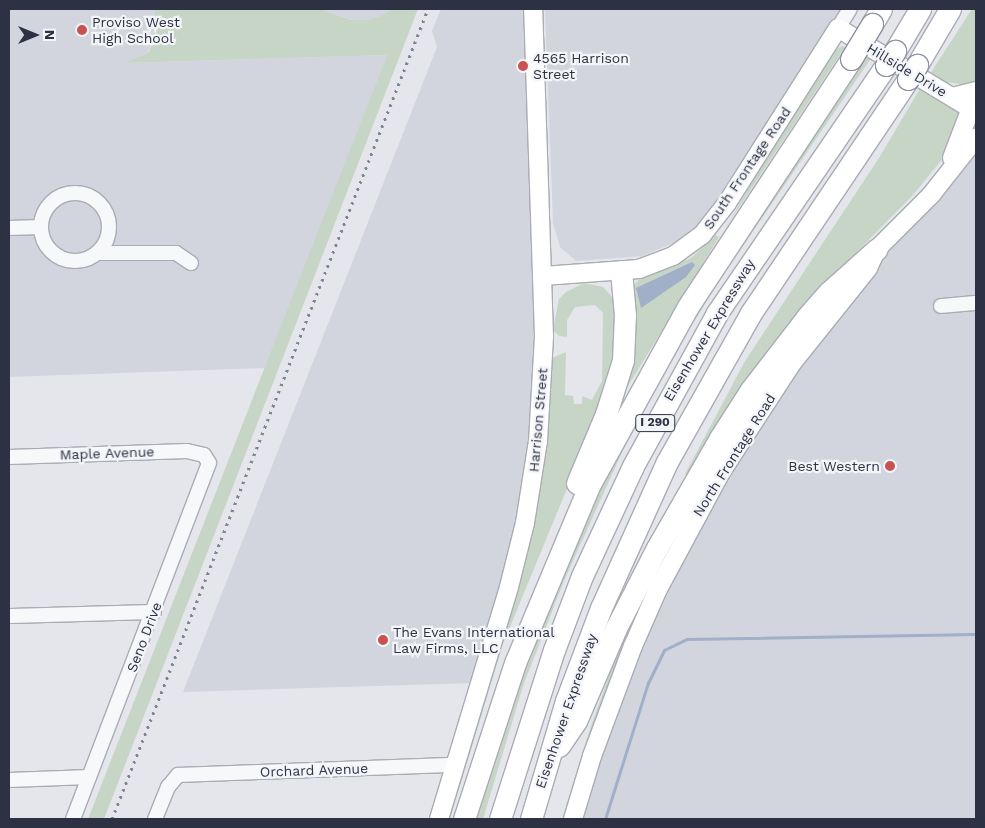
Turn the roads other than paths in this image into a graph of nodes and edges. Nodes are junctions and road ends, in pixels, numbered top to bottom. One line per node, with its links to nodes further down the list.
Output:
1 (533, 9): 18 (main road, Harrison Street)
2 (850, 9): 6 (street, South Frontage Road)
3 (920, 9): 34 (highway, Eisenhower Expressway / I 290)
4 (950, 9): 27 (highway, Eisenhower Expressway / I 290)
5 (876, 16): 25 (highway, bridge)
6 (838, 28): 8 (main road, Hillside Drive); 17 (main road, South Frontage Road)
7 (976, 91): 8 (main road)
8 (952, 96): 9 (main road, Hillside Drive)
9 (974, 110): 11 (main road)
10 (976, 138): 11 (main road, North Frontage Road)
11 (920, 203): 14 (main road, North Frontage Road)
12 (40, 227): 13 (street); 15 (street); 15 (street)
13 (9, 228)
14 (877, 250): 27 (highway); 36 (main road, North Frontage Road)
15 (97, 253): 16 (street)
16 (191, 263)
17 (621, 272): 18 (main road, South Frontage Road); 25 (highway)
18 (543, 276): 26 (main road, Harrison Street)
19 (976, 303): 20 (street)
20 (941, 306)
21 (204, 454): 22 (street, Maple Avenue); 23 (street, Seno Drive)
22 (9, 457)
23 (154, 612): 24 (street); 28 (street, Seno Drive)
24 (9, 616)
25 (514, 663): 33 (highway)
26 (455, 765): 31 (street, Orchard Avenue); 32 (main road, Harrison Street)
27 (546, 765): 35 (highway, Eisenhower Expressway / I 290)
28 (89, 777): 29 (street); 30 (street, Seno Drive)
29 (9, 780)
30 (73, 819)
31 (155, 819)
32 (439, 819)
33 (464, 819)
34 (500, 819)
35 (531, 819)
36 (573, 819)

